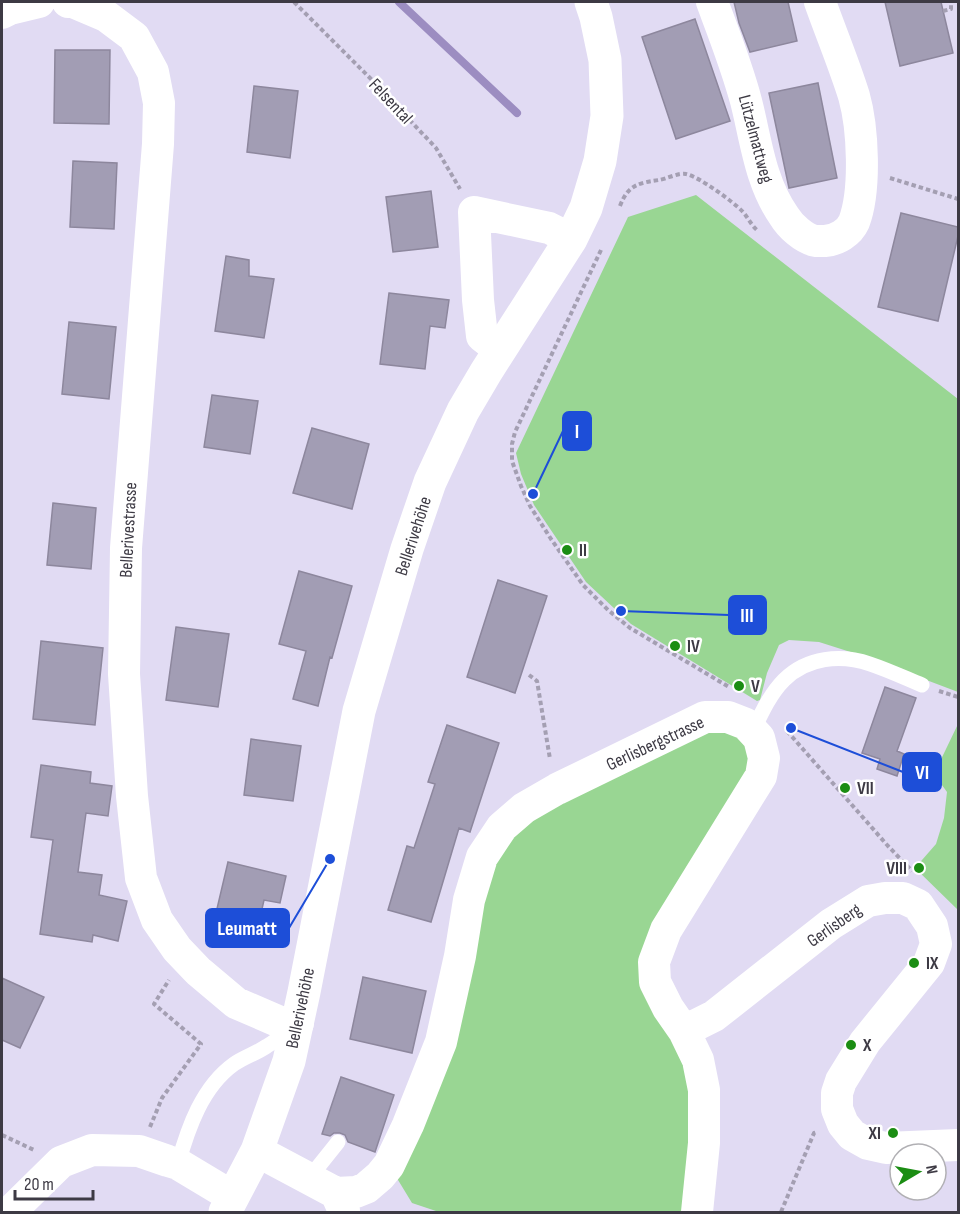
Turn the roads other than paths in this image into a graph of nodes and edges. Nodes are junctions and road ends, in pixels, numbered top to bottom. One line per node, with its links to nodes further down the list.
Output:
1 (39, 2): 6 (street)
2 (68, 2): 11 (street, Bellerivestrasse)
3 (591, 2): 7 (main road, Bellerivehöhe)
4 (712, 2): 5 (street, Lützelmattweg)
5 (819, 2)
6 (2, 13)
7 (582, 241): 8 (main road, Bellerivehöhe); 8 (street)
8 (500, 350): 11 (main road, Bellerivehöhe)
9 (922, 686): 10 (lane)
10 (758, 720): 12 (street); 17 (street, Gerlisbergstrasse)
11 (298, 1023): 15 (main road, Bellerivehöhe); 16 (lane)
12 (684, 1031): 14 (street, Gerlisberg); 20 (street)
13 (338, 1142): 17 (lane)
14 (958, 1145)
15 (257, 1151): 17 (street); 18 (main road, Bellerivehöhe)
16 (178, 1164): 18 (street); 19 (street)
17 (331, 1195)
18 (229, 1205)
19 (10, 1212)
20 (698, 1212)

